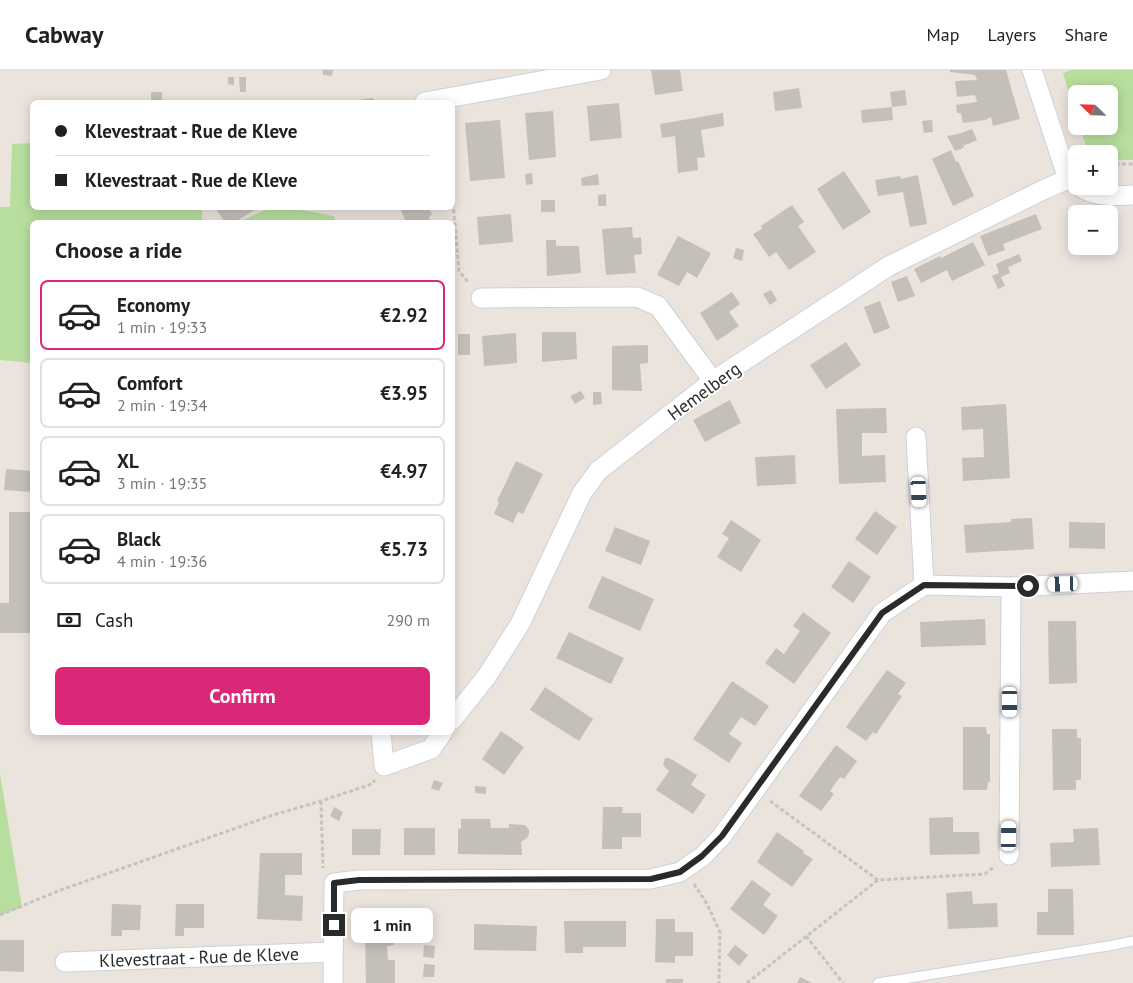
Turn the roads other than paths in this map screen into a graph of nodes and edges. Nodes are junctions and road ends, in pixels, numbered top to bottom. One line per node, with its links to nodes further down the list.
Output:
1 (602, 70): 3 (street)
2 (1032, 70): 4 (street)
3 (436, 100)
4 (1068, 172)
5 (1068, 184): 9 (street, Hemelberg)
6 (1104, 195): 7 (street)
7 (1133, 196)
8 (481, 298): 9 (street)
9 (713, 381): 14 (street, Hemelberg)
10 (916, 437): 12 (street)
11 (1133, 581): 13 (street)
12 (924, 585): 13 (street); 19 (street)
13 (1011, 587): 17 (street)
14 (455, 716)
15 (381, 735): 16 (street)
16 (441, 735)
17 (1009, 855)
18 (1133, 941): 22 (lane)
19 (333, 952): 20 (street, Klevestraat - Rue de Kleve); 21 (street)
20 (65, 962)
21 (333, 983)
22 (878, 983)

